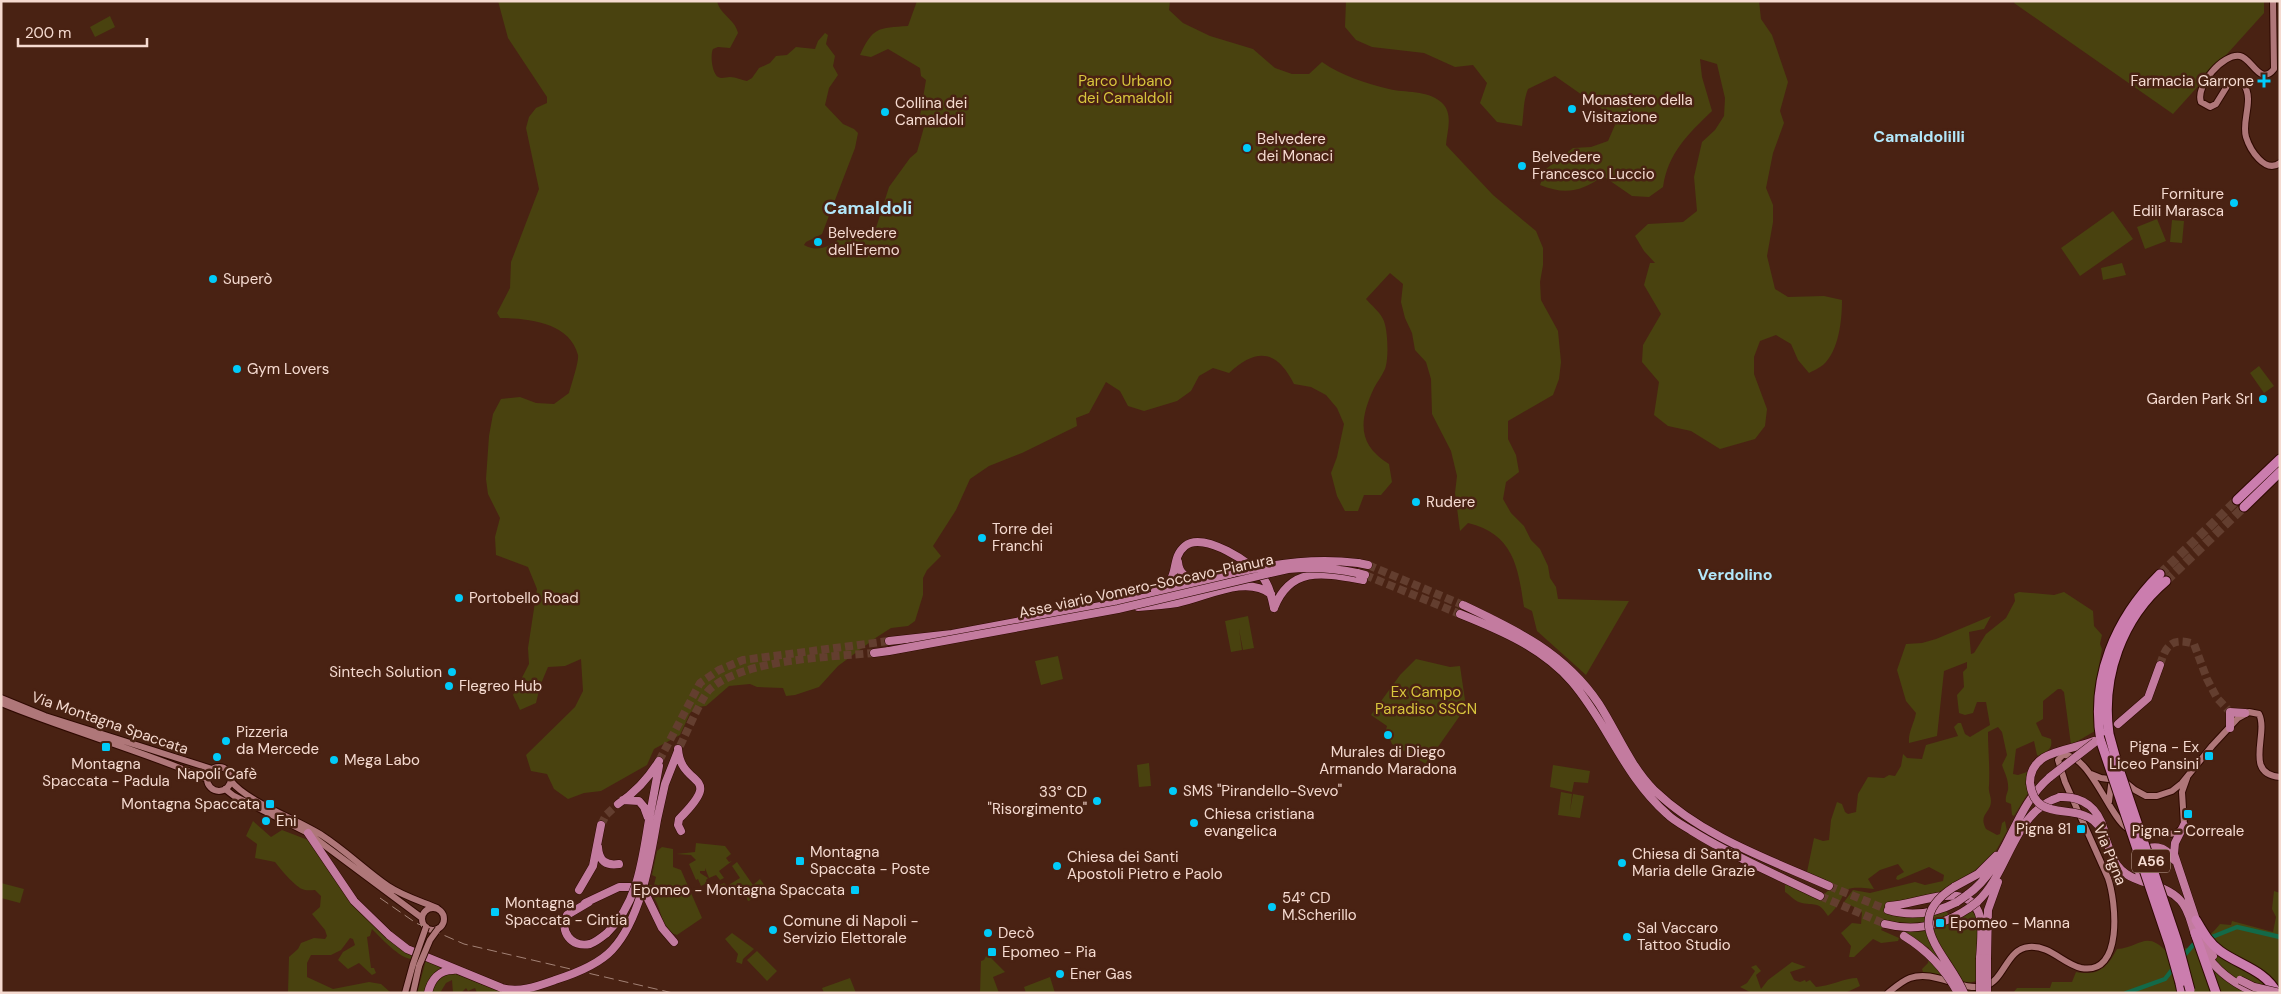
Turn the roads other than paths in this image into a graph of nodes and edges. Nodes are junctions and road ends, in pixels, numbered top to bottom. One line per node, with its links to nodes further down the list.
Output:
1 (2273, 1): 2 (main road)
2 (2280, 163)
3 (2280, 459): 4 (highway)
4 (2280, 472)
5 (1178, 557): 7 (highway); 8 (highway); 9 (highway)
6 (1368, 565): 7 (highway, Asse viario Vomero-Soccavo-Pianura, bridge)
7 (1216, 578): 9 (highway, Asse viario Vomero-Soccavo-Pianura)
8 (1271, 594): 11 (highway, bridge); 11 (highway, Asse viario Vomero-Soccavo-Pianura, bridge)
9 (1122, 601): 14 (highway, Asse viario Vomero-Soccavo-Pianura)
10 (1463, 605): 13 (highway)
11 (1118, 609): 16 (highway, Asse viario Vomero-Soccavo-Pianura, bridge)
12 (1460, 614): 13 (highway)
13 (1491, 622): 47 (highway); 53 (highway)
14 (889, 641)
15 (2126, 644): 17 (highway)
16 (874, 653)
17 (2116, 653): 24 (highway, A56); 66 (highway, A56, bridge)
18 (2160, 665): 22 (highway)
19 (1, 698): 25 (main road, Via Montagna Spaccata)
20 (1, 703): 29 (main road, Via Montagna Spaccata)
21 (2245, 713): 23 (main road); 23 (highway); 27 (main road)
22 (2118, 724)
23 (2230, 728): 28 (main road)
24 (2097, 741): 39 (highway, bridge); 43 (highway, bridge); 66 (highway, A56, bridge)
25 (212, 769): 29 (main road); 31 (main road)
26 (2086, 770): 30 (main road, Via Pigna); 35 (main road, Via Pigna); 70 (main road, Via Pigna)
27 (2280, 776)
28 (2187, 778): 33 (main road); 34 (main road)
29 (207, 779): 32 (main road)
30 (2121, 780): 33 (main road, Via Pigna); 35 (main road, Via Pigna)
31 (231, 781): 32 (main road); 50 (main road)
32 (225, 790): 41 (main road)
33 (2163, 794): 34 (main road, Via Pigna)
34 (2182, 805): 38 (main road)
35 (2112, 807): 38 (main road, Via Pigna)
36 (653, 820): 36 (highway); 40 (highway); 54 (highway, bridge); 65 (highway, bridge)
37 (601, 825): 42 (highway)
38 (2184, 825): 45 (highway)
39 (2017, 830): 43 (highway, bridge); 44 (highway)
40 (681, 831)
41 (308, 833): 50 (main road); 65 (highway)
42 (597, 838): 46 (highway); 51 (highway)
43 (2110, 851): 48 (highway, bridge)
44 (2006, 852): 63 (highway); 63 (highway, bridge); 71 (highway, bridge); 72 (highway, bridge)
45 (2176, 863): 48 (highway, bridge); 58 (highway)
46 (619, 864)
47 (1829, 886)
48 (2154, 886): 61 (highway)
49 (630, 888): 54 (highway)
50 (387, 889): 56 (main road); 57 (main road)
51 (579, 890)
52 (646, 894): 62 (highway)
53 (1820, 896)
54 (589, 902): 55 (highway)
55 (573, 904)
56 (437, 908): 57 (main road); 60 (main road)
57 (422, 918): 59 (main road)
58 (2196, 920): 77 (highway); 77 (highway, bridge)
59 (426, 927): 60 (main road, bridge); 64 (main road, bridge)
60 (438, 929): 64 (main road, bridge)
61 (2195, 933): 75 (highway); 76 (highway)
62 (674, 942)
63 (1984, 958): 73 (highway, bridge); 74 (highway, bridge)
64 (416, 965): 67 (main road); 68 (main road)
65 (462, 973): 69 (highway)
66 (2187, 992)
67 (405, 993)
68 (413, 993)
69 (428, 993)
70 (1888, 993)
71 (1958, 993)
72 (1964, 993)
73 (1980, 993)
74 (1987, 993)
75 (2216, 993)
76 (2256, 993)
77 (2278, 993)

